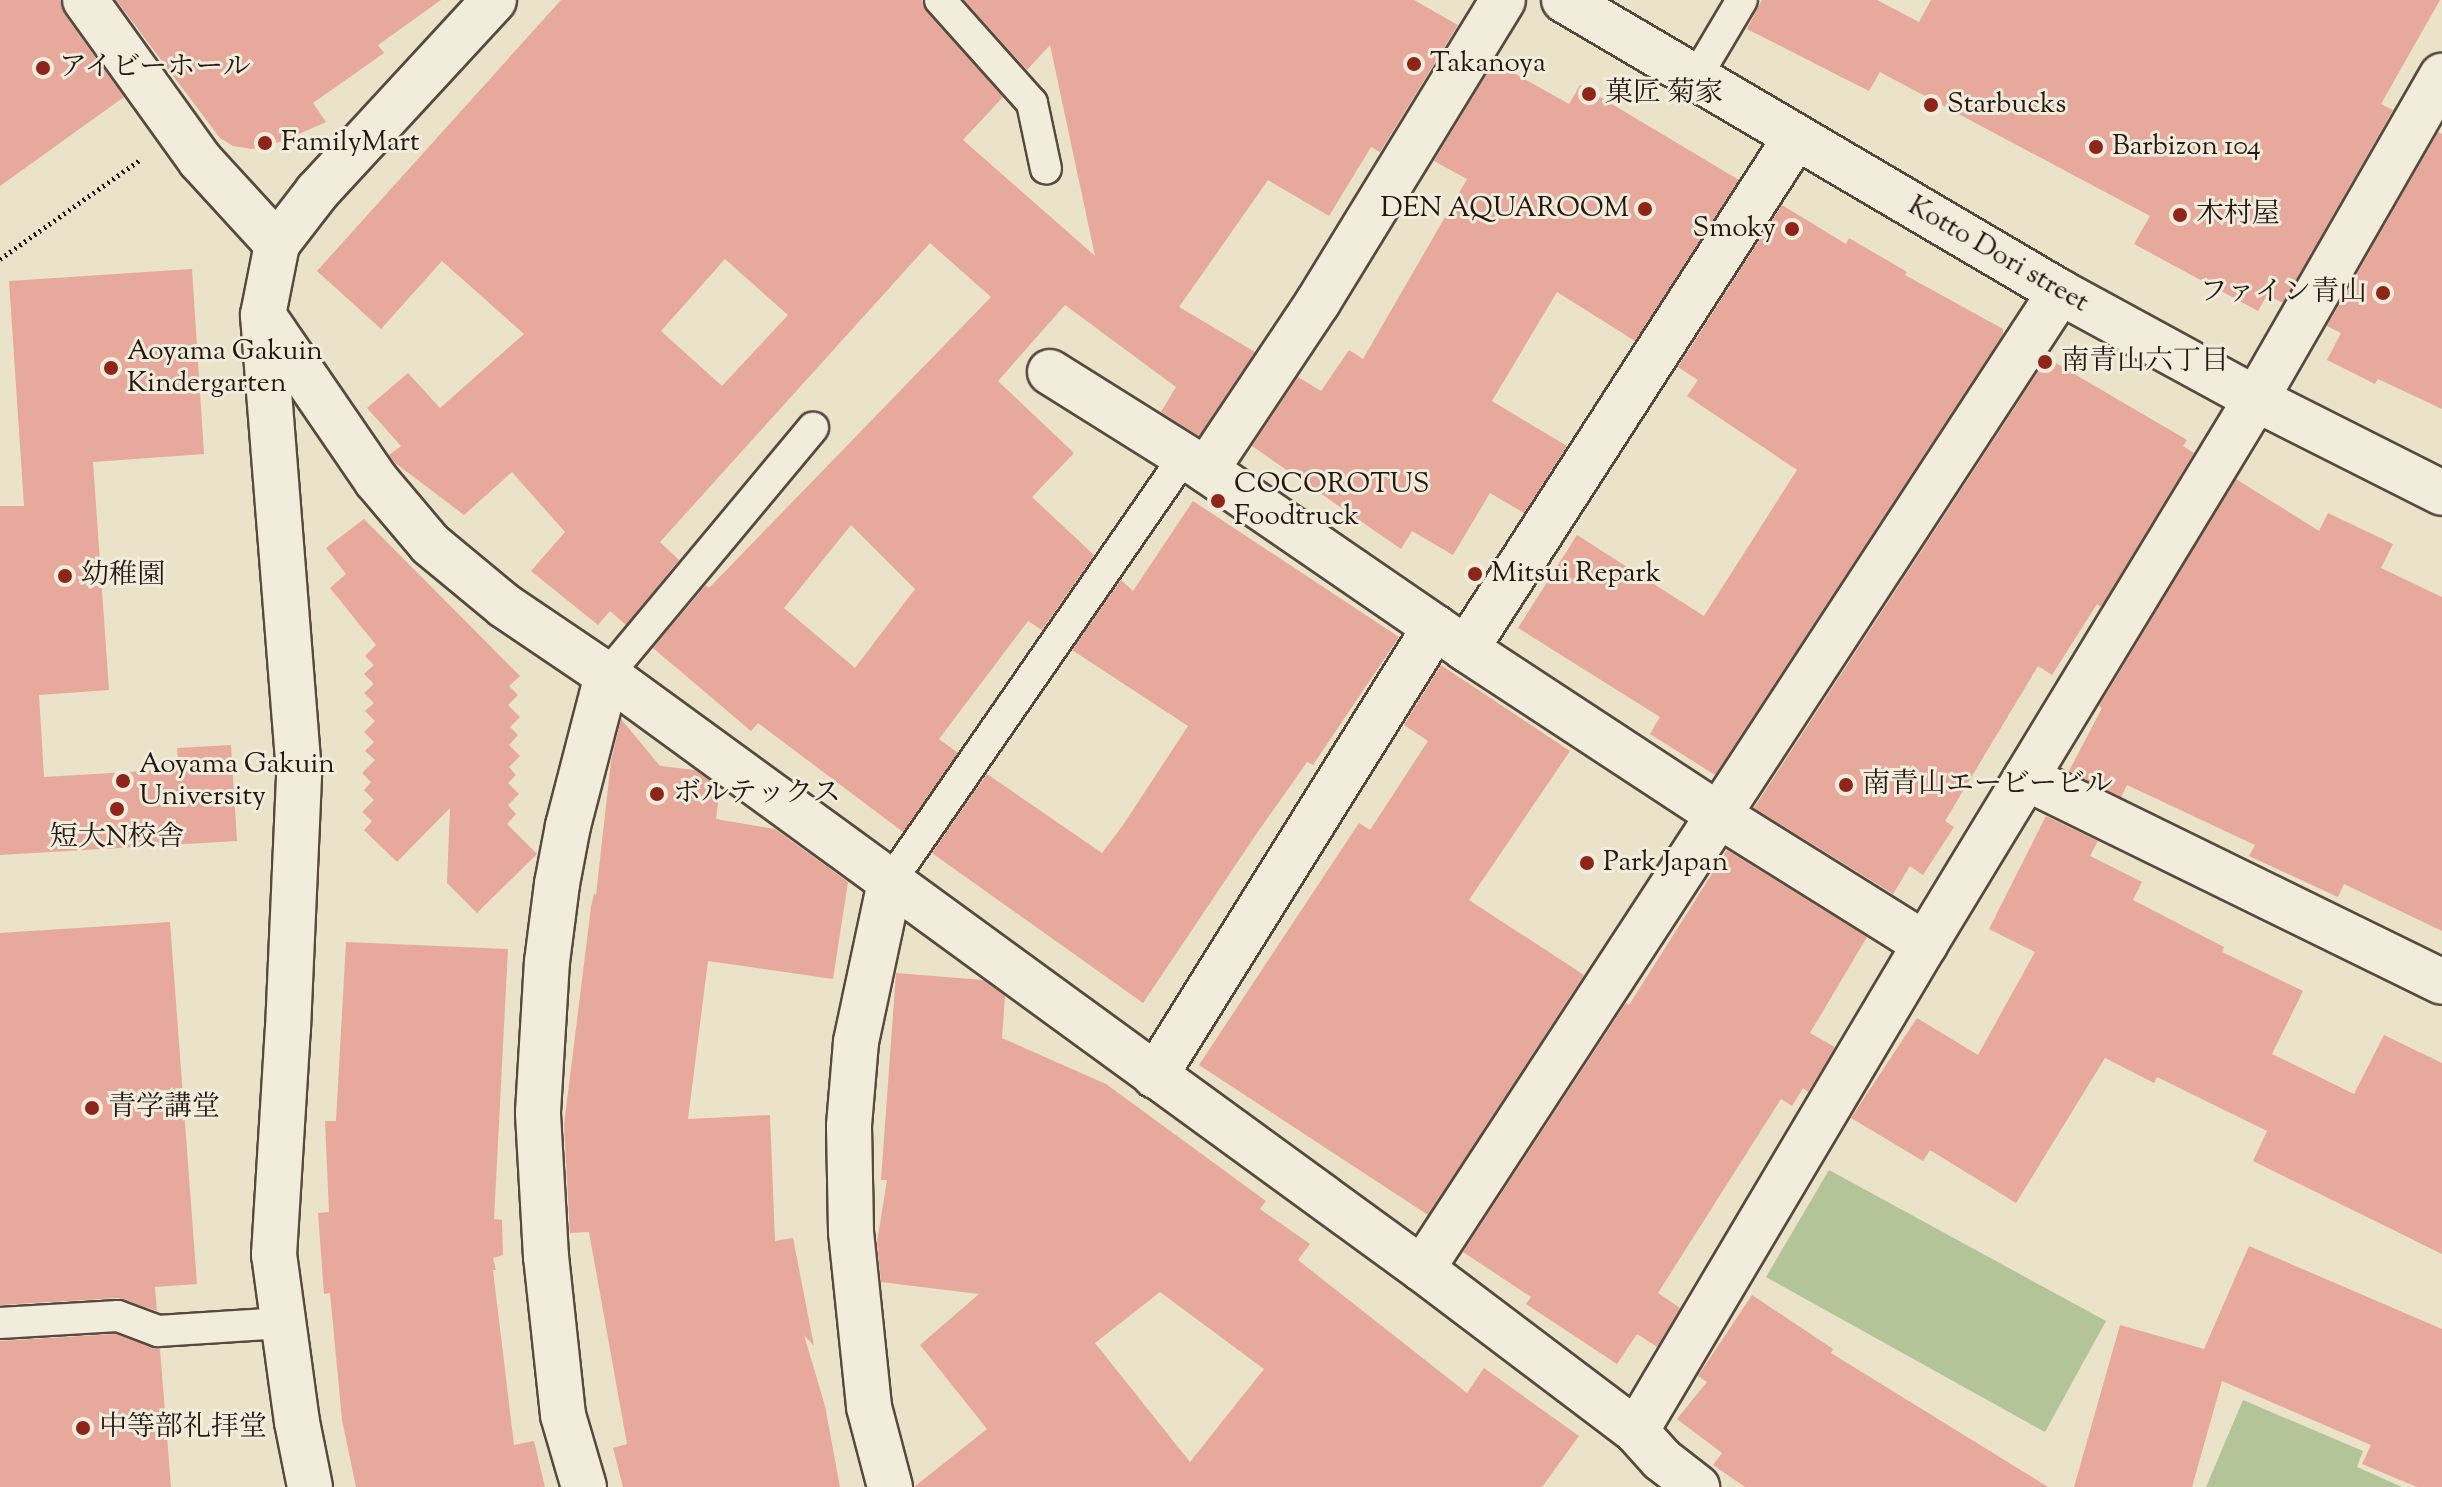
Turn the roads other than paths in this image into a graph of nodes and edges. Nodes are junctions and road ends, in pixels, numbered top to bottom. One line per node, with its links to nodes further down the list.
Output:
1 (85, 0): 11 (street)
2 (494, 0): 11 (street)
3 (940, 0): 10 (lane)
4 (1503, 0): 17 (street)
5 (1564, 0): 7 (street, Kotto Dori street)
6 (1742, 0): 7 (lane)
7 (1695, 79): 9 (street, Kotto Dori street)
8 (2439, 87): 15 (street)
9 (1796, 137): 12 (street, Kotto Dori street); 19 (street)
10 (1046, 169)
11 (277, 244): 13 (street)
12 (2060, 292): 15 (street, Kotto Dori street); 22 (street)
13 (263, 315): 20 (street); 29 (street)
14 (1050, 372): 17 (street)
15 (2256, 399): 18 (street, Kotto Dori street); 21 (street)
16 (813, 428): 20 (lane)
17 (1195, 464): 19 (street); 23 (lane)
18 (2442, 493)
19 (1450, 638): 22 (street); 26 (street)
20 (607, 675): 23 (street); 32 (street)
21 (2026, 778): 24 (street); 25 (street)
22 (1720, 816): 24 (street); 27 (street)
23 (890, 882): 26 (street); 33 (street)
24 (1925, 944): 30 (street)
25 (2442, 982)
26 (1155, 1076): 27 (street)
27 (1422, 1269): 30 (street)
28 (0, 1323): 29 (lane)
29 (283, 1323): 31 (street)
30 (1648, 1459): 34 (street)
31 (310, 1487)
32 (584, 1487)
33 (890, 1487)
34 (1697, 1487)

